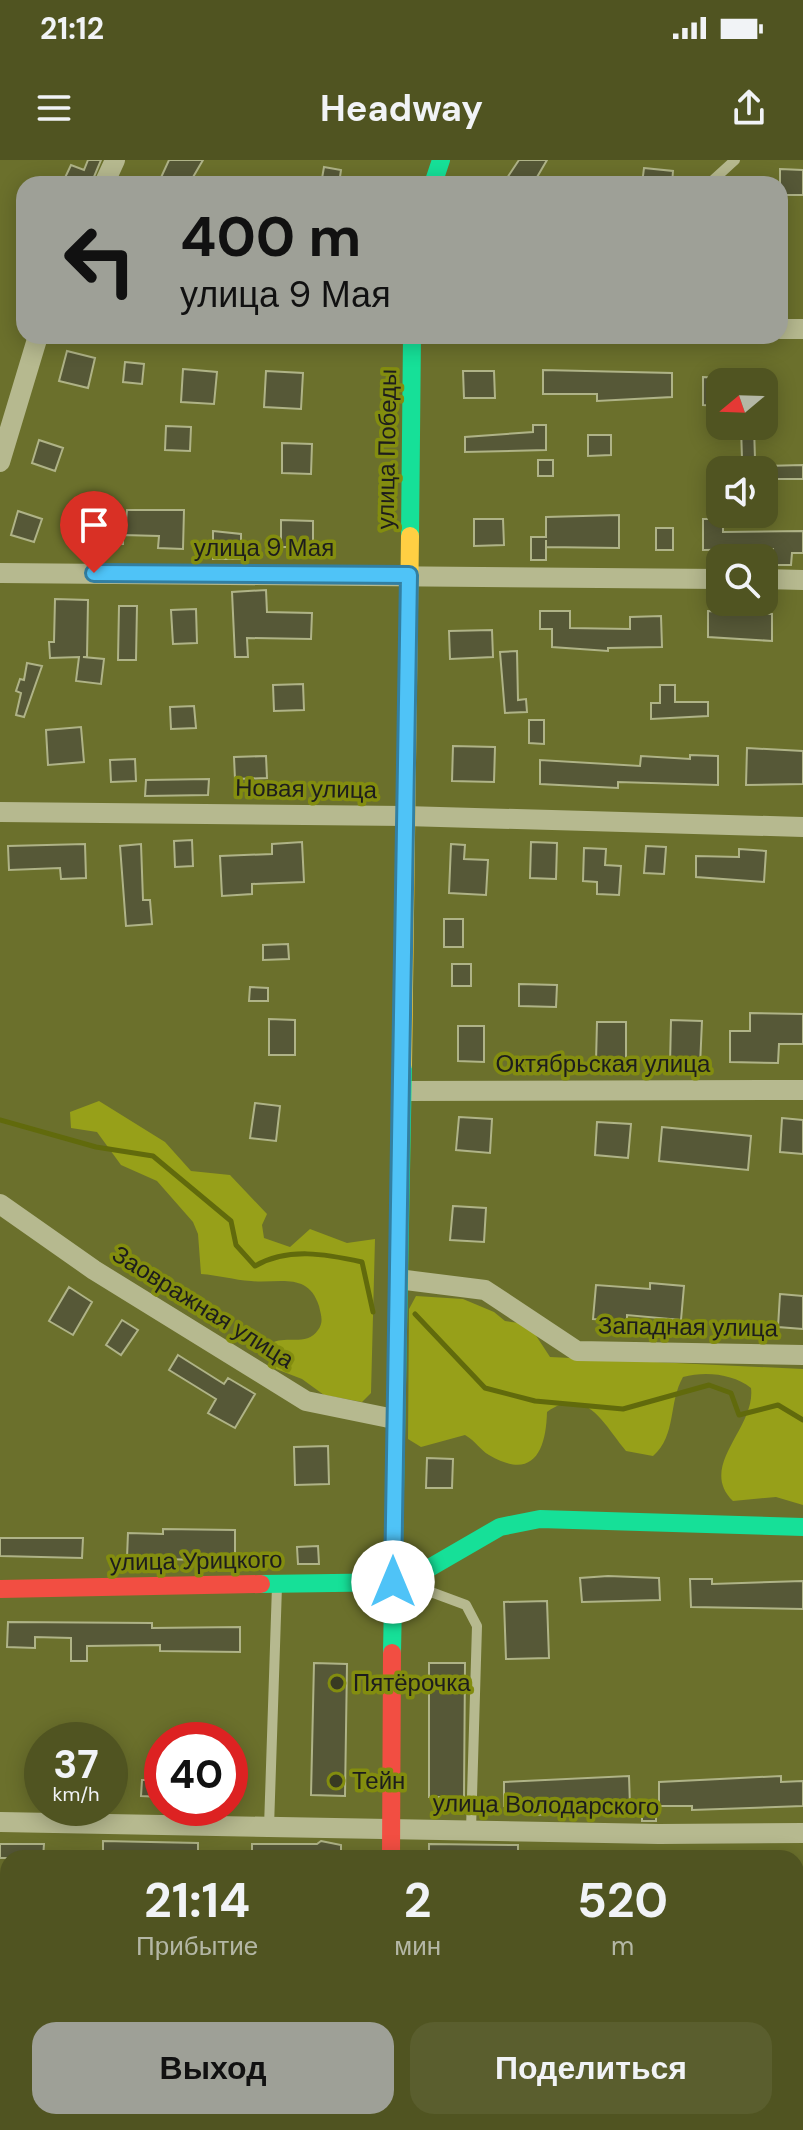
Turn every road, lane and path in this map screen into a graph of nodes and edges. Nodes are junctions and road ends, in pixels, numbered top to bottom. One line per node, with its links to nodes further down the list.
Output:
1 (735, 160): 2 (lane)
2 (717, 176)
3 (36, 344): 5 (street)
4 (412, 344): 7 (street, улица Победы)
5 (0, 462)
6 (0, 573): 7 (street, улица 9 Мая)
7 (409, 575): 8 (street, улица 9 Мая); 12 (street, улица Победы)
8 (706, 579)
9 (778, 579): 10 (street)
10 (803, 580)
11 (0, 812): 12 (street, Новая улица)
12 (405, 816): 13 (street, Новая улица); 15 (street, улица Победы)
13 (803, 827)
14 (803, 1090): 15 (street, Октябрьская улица)
15 (403, 1091): 17 (street, улица Победы)
16 (0, 1204): 19 (street, Заовражная улица)
17 (398, 1279): 18 (street, Западная улица); 19 (street, улица Победы)
18 (803, 1355)
19 (394, 1419): 21 (street, улица Победы)
20 (803, 1527): 21 (street)
21 (399, 1582): 22 (street, улица Урицкого); 26 (street, улица Победы); 27 (lane)
22 (277, 1584): 23 (street, улица Урицкого); 25 (lane)
23 (0, 1589)
24 (0, 1822): 25 (street, улица Володарского)
25 (269, 1827): 26 (street, улица Володарского)
26 (392, 1829): 27 (street, улица Володарского); 29 (street, улица Победы)
27 (471, 1830): 28 (street, улица Володарского)
28 (803, 1833)
29 (391, 1850)

